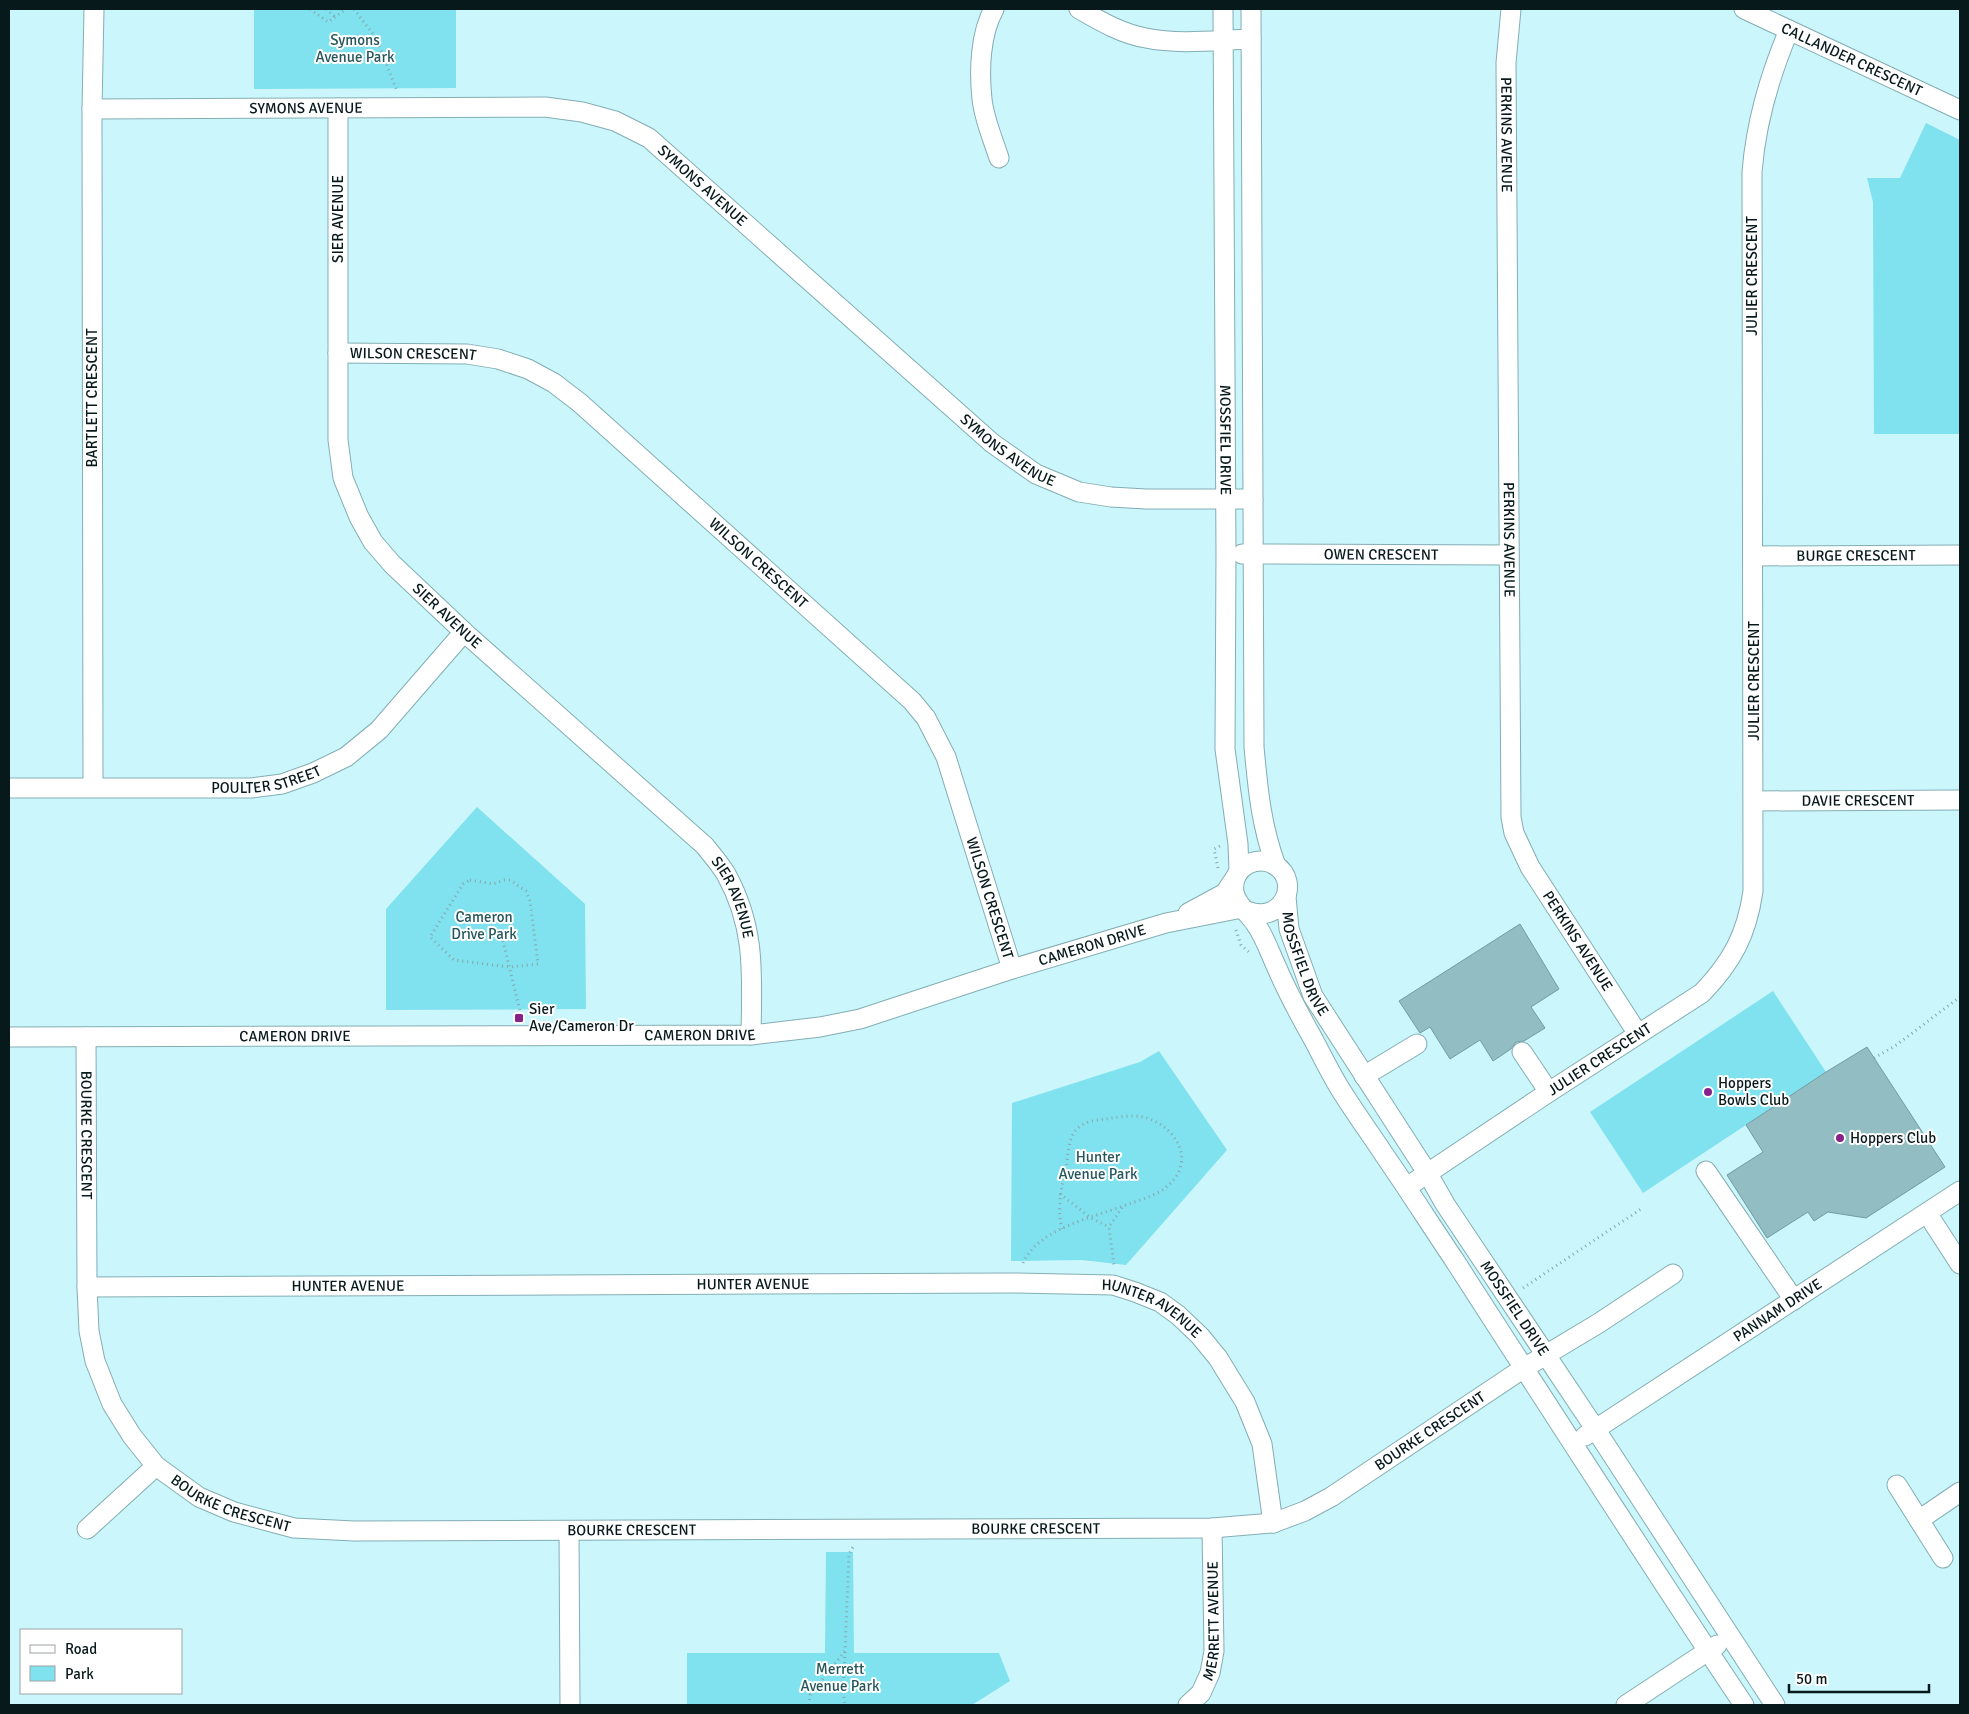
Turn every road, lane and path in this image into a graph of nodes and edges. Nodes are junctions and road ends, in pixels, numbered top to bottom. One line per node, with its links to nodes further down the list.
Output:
1 (94, 9): 18 (street, BARTLETT CRESCENT)
2 (310, 9): 12 (path)
3 (326, 9): 12 (path)
4 (346, 9): 12 (path)
5 (354, 9): 17 (path)
6 (994, 9): 20 (street)
7 (1079, 9): 15 (street)
8 (1223, 9): 15 (street, MOSSFIEL DRIVE)
9 (1251, 9): 14 (street, MOSSFIEL DRIVE)
10 (1511, 9): 26 (street, PERKINS AVENUE)
11 (1744, 9): 13 (street, CALLANDER CRESCENT)
12 (336, 17)
13 (1789, 30): 19 (street, CALLANDER CRESCENT); 28 (street, JULIER CRESCENT)
14 (1251, 39): 15 (street); 23 (street, MOSSFIEL DRIVE)
15 (1223, 40): 22 (street, MOSSFIEL DRIVE)
16 (338, 108): 17 (street, SYMONS AVENUE); 18 (street, SYMONS AVENUE); 21 (street, SIER AVENUE)
17 (403, 108): 22 (street, SYMONS AVENUE)
18 (92, 109): 30 (street, BARTLETT CRESCENT)
19 (1960, 110)
20 (999, 158)
21 (338, 353): 29 (street, SIER AVENUE); 41 (street, WILSON CRESCENT)
22 (1224, 498): 23 (street, SYMONS AVENUE); 24 (street, MOSSFIEL DRIVE)
23 (1253, 499): 25 (street, MOSSFIEL DRIVE)
24 (1226, 554): 25 (street, OWEN CRESCENT); 35 (street, MOSSFIEL DRIVE)
25 (1254, 555): 26 (street, OWEN CRESCENT); 34 (street, MOSSFIEL DRIVE)
26 (1508, 555): 44 (street, PERKINS AVENUE)
27 (1960, 555): 28 (street, BURGE CRESCENT)
28 (1754, 556): 33 (street, JULIER CRESCENT)
29 (464, 632): 30 (street, POULTER STREET); 45 (street, SIER AVENUE)
30 (93, 787): 31 (street, POULTER STREET)
31 (9, 788)
32 (1960, 800): 33 (street, DAVIE CRESCENT)
33 (1754, 801): 44 (street, JULIER CRESCENT)
34 (1276, 866): 35 (street); 36 (street)
35 (1237, 875): 37 (street); 38 (street, CAMERON DRIVE)
36 (1286, 898): 37 (street); 51 (street, MOSSFIEL DRIVE)
37 (1245, 909): 38 (street, CAMERON DRIVE); 55 (street, MOSSFIEL DRIVE)
38 (1166, 923): 41 (street, CAMERON DRIVE)
39 (503, 941): 40 (path)
40 (509, 968): 40 (path); 43 (path)
41 (1012, 969): 45 (street, CAMERON DRIVE)
42 (1960, 997): 50 (path)
43 (520, 1011)
44 (1638, 1034): 52 (street, JULIER CRESCENT)
45 (752, 1035): 46 (street, CAMERON DRIVE)
46 (86, 1037): 47 (street, CAMERON DRIVE); 68 (street, BOURKE CRESCENT)
47 (9, 1038)
48 (1417, 1044): 51 (street)
49 (1522, 1052): 52 (street)
50 (1874, 1058)
51 (1364, 1076): 54 (street, MOSSFIEL DRIVE)
52 (1548, 1092): 54 (street, JULIER CRESCENT)
53 (1706, 1171): 70 (street)
54 (1428, 1174): 55 (street, JULIER CRESCENT); 69 (street, MOSSFIEL DRIVE)
55 (1407, 1187): 72 (street, MOSSFIEL DRIVE)
56 (1960, 1190): 60 (street, PANNAM DRIVE)
57 (1060, 1194): 58 (path); 61 (path); 63 (path)
58 (1123, 1206): 61 (path); 62 (path)
59 (1641, 1210): 69 (path)
60 (1927, 1213): 65 (street); 70 (street, PANNAM DRIVE)
61 (1091, 1218): 62 (path); 63 (path)
62 (1109, 1227): 66 (path)
63 (1062, 1229): 64 (path)
64 (1023, 1263)
65 (1960, 1264)
66 (1114, 1265)
67 (1673, 1274): 71 (street, BOURKE CRESCENT)
68 (87, 1287): 75 (street, BOURKE CRESCENT); 79 (street, HUNTER AVENUE)
69 (1507, 1298): 71 (street, MOSSFIEL DRIVE)
70 (1794, 1300): 73 (street, PANNAM DRIVE)
71 (1546, 1354): 72 (street, BOURKE CRESCENT); 73 (street, MOSSFIEL DRIVE)
72 (1524, 1368): 74 (street, MOSSFIEL DRIVE); 79 (street, BOURKE CRESCENT)
73 (1596, 1430): 74 (street, PANNAM DRIVE); 85 (street, MOSSFIEL DRIVE)
74 (1574, 1444): 87 (street, MOSSFIEL DRIVE)
75 (156, 1466): 81 (street); 83 (street, BOURKE CRESCENT)
76 (1897, 1485): 78 (street)
77 (1960, 1492): 78 (street)
78 (1919, 1520): 84 (street)
79 (1273, 1523): 80 (street, BOURKE CRESCENT)
80 (1212, 1528): 82 (street, BOURKE CRESCENT); 91 (street, MERRETT AVENUE)
81 (87, 1529)
82 (857, 1529): 83 (street, BOURKE CRESCENT); 86 (path)
83 (569, 1531): 88 (street)
84 (1943, 1558)
85 (1729, 1637): 87 (street); 94 (street, MOSSFIEL DRIVE)
86 (845, 1651): 89 (path); 90 (path)
87 (1708, 1651): 92 (street); 93 (street, MOSSFIEL DRIVE)
88 (570, 1705)
89 (809, 1705)
90 (845, 1705)
91 (1188, 1705)
92 (1626, 1705)
93 (1744, 1705)
94 (1775, 1705)

